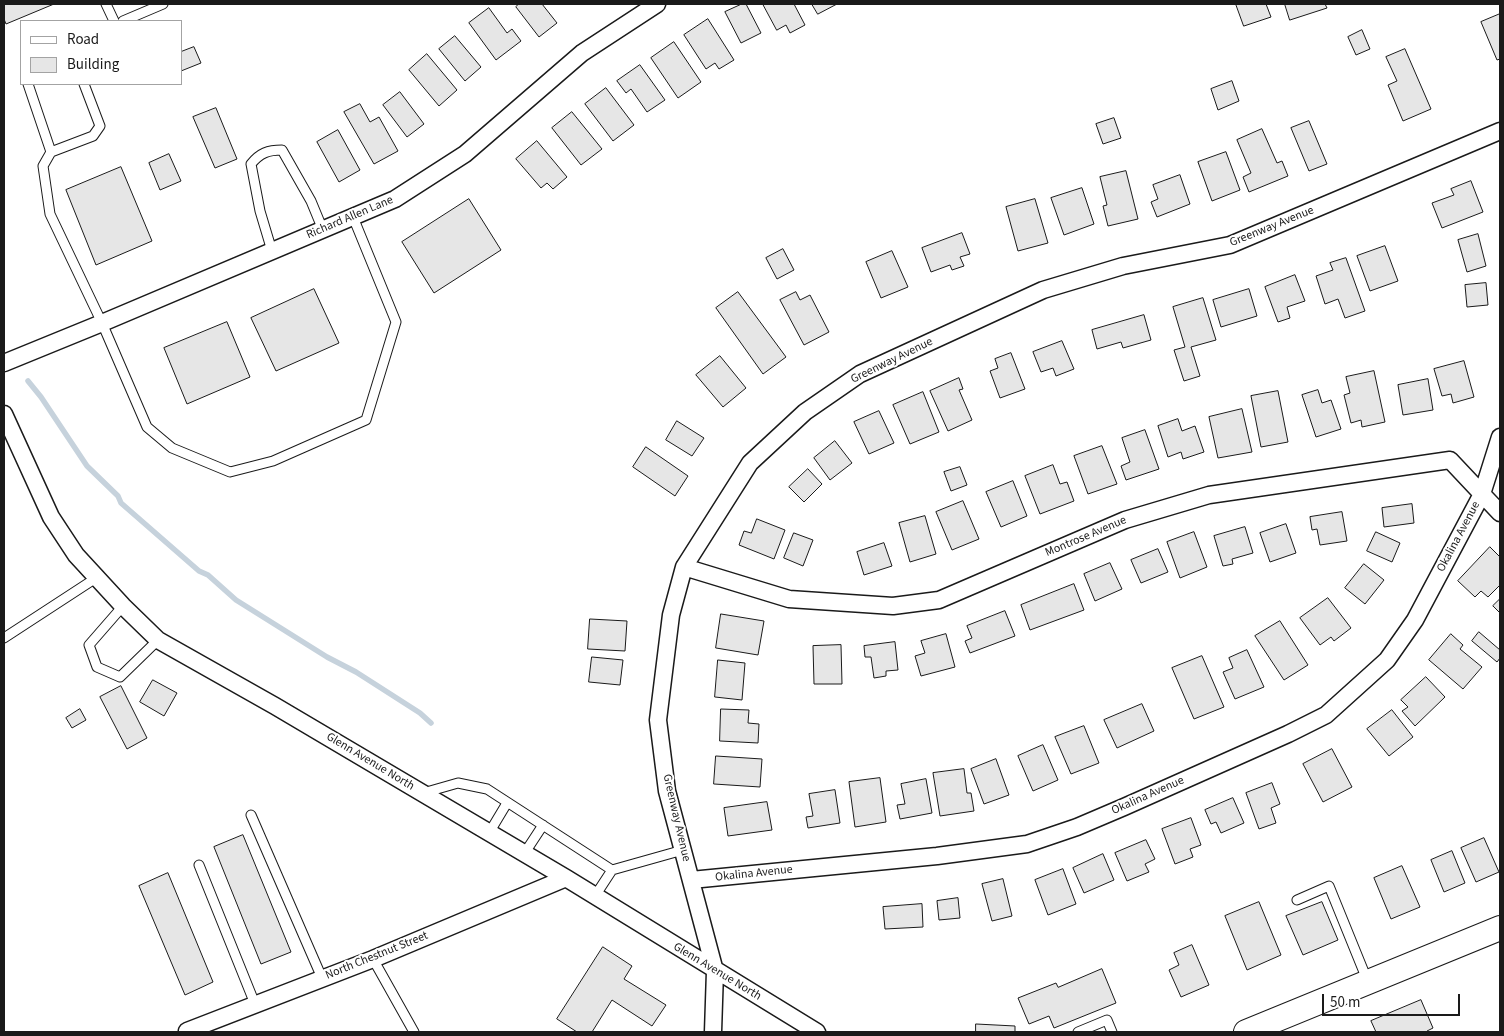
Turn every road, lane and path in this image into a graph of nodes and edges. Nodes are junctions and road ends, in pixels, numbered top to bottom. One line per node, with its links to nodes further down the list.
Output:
1 (106, 4): 4 (lane)
2 (163, 4): 5 (lane)
3 (657, 4): 10 (street, Richard Allen Lane)
4 (114, 20)
5 (125, 20)
6 (28, 85): 9 (lane)
7 (84, 85): 9 (lane)
8 (1500, 132): 19 (street, Greenway Avenue)
9 (51, 152): 13 (lane)
10 (353, 217): 11 (street, Richard Allen Lane); 13 (lane)
11 (323, 230): 12 (street, Richard Allen Lane); 12 (lane)
12 (272, 251): 13 (street, Richard Allen Lane)
13 (102, 324): 14 (street, Richard Allen Lane)
14 (4, 363)
15 (4, 414): 20 (street, Glenn Avenue North)
16 (1500, 437): 17 (street, Okalina Avenue)
17 (1482, 494): 18 (street); 19 (street, Montrose Avenue); 34 (street, Okalina Avenue)
18 (1500, 513)
19 (684, 567): 29 (street, Greenway Avenue)
20 (96, 578): 21 (street, Glenn Avenue North); 22 (lane)
21 (123, 606): 23 (street, Glenn Avenue North); 23 (lane)
22 (4, 638)
23 (158, 640): 24 (street, Glenn Avenue North)
24 (423, 794): 25 (lane); 28 (street, Glenn Avenue North)
25 (507, 802): 27 (lane); 28 (lane)
26 (251, 815): 40 (lane)
27 (542, 825): 30 (lane); 32 (lane)
28 (489, 833): 30 (street, Glenn Avenue North)
29 (683, 850): 32 (lane); 34 (street, Greenway Avenue)
30 (524, 854): 33 (street, Glenn Avenue North)
31 (199, 865): 42 (lane)
32 (612, 870): 35 (lane)
33 (566, 878): 35 (street, Glenn Avenue North); 38 (street, North Chestnut Street)
34 (691, 880): 39 (street, Greenway Avenue)
35 (595, 896): 39 (street, Glenn Avenue North)
36 (1297, 900): 41 (lane)
37 (1500, 928): 41 (main road)
38 (373, 959): 40 (street, North Chestnut Street); 44 (lane)
39 (715, 971): 45 (street, Greenway Avenue); 46 (street, Glenn Avenue North)
40 (322, 978): 42 (street, North Chestnut Street)
41 (1368, 982): 49 (main road)
42 (255, 1004): 43 (street, North Chestnut Street)
43 (187, 1031)
44 (414, 1032)
45 (714, 1032)
46 (817, 1032)
47 (1078, 1032): 48 (lane)
48 (1112, 1032)
49 (1246, 1032)

